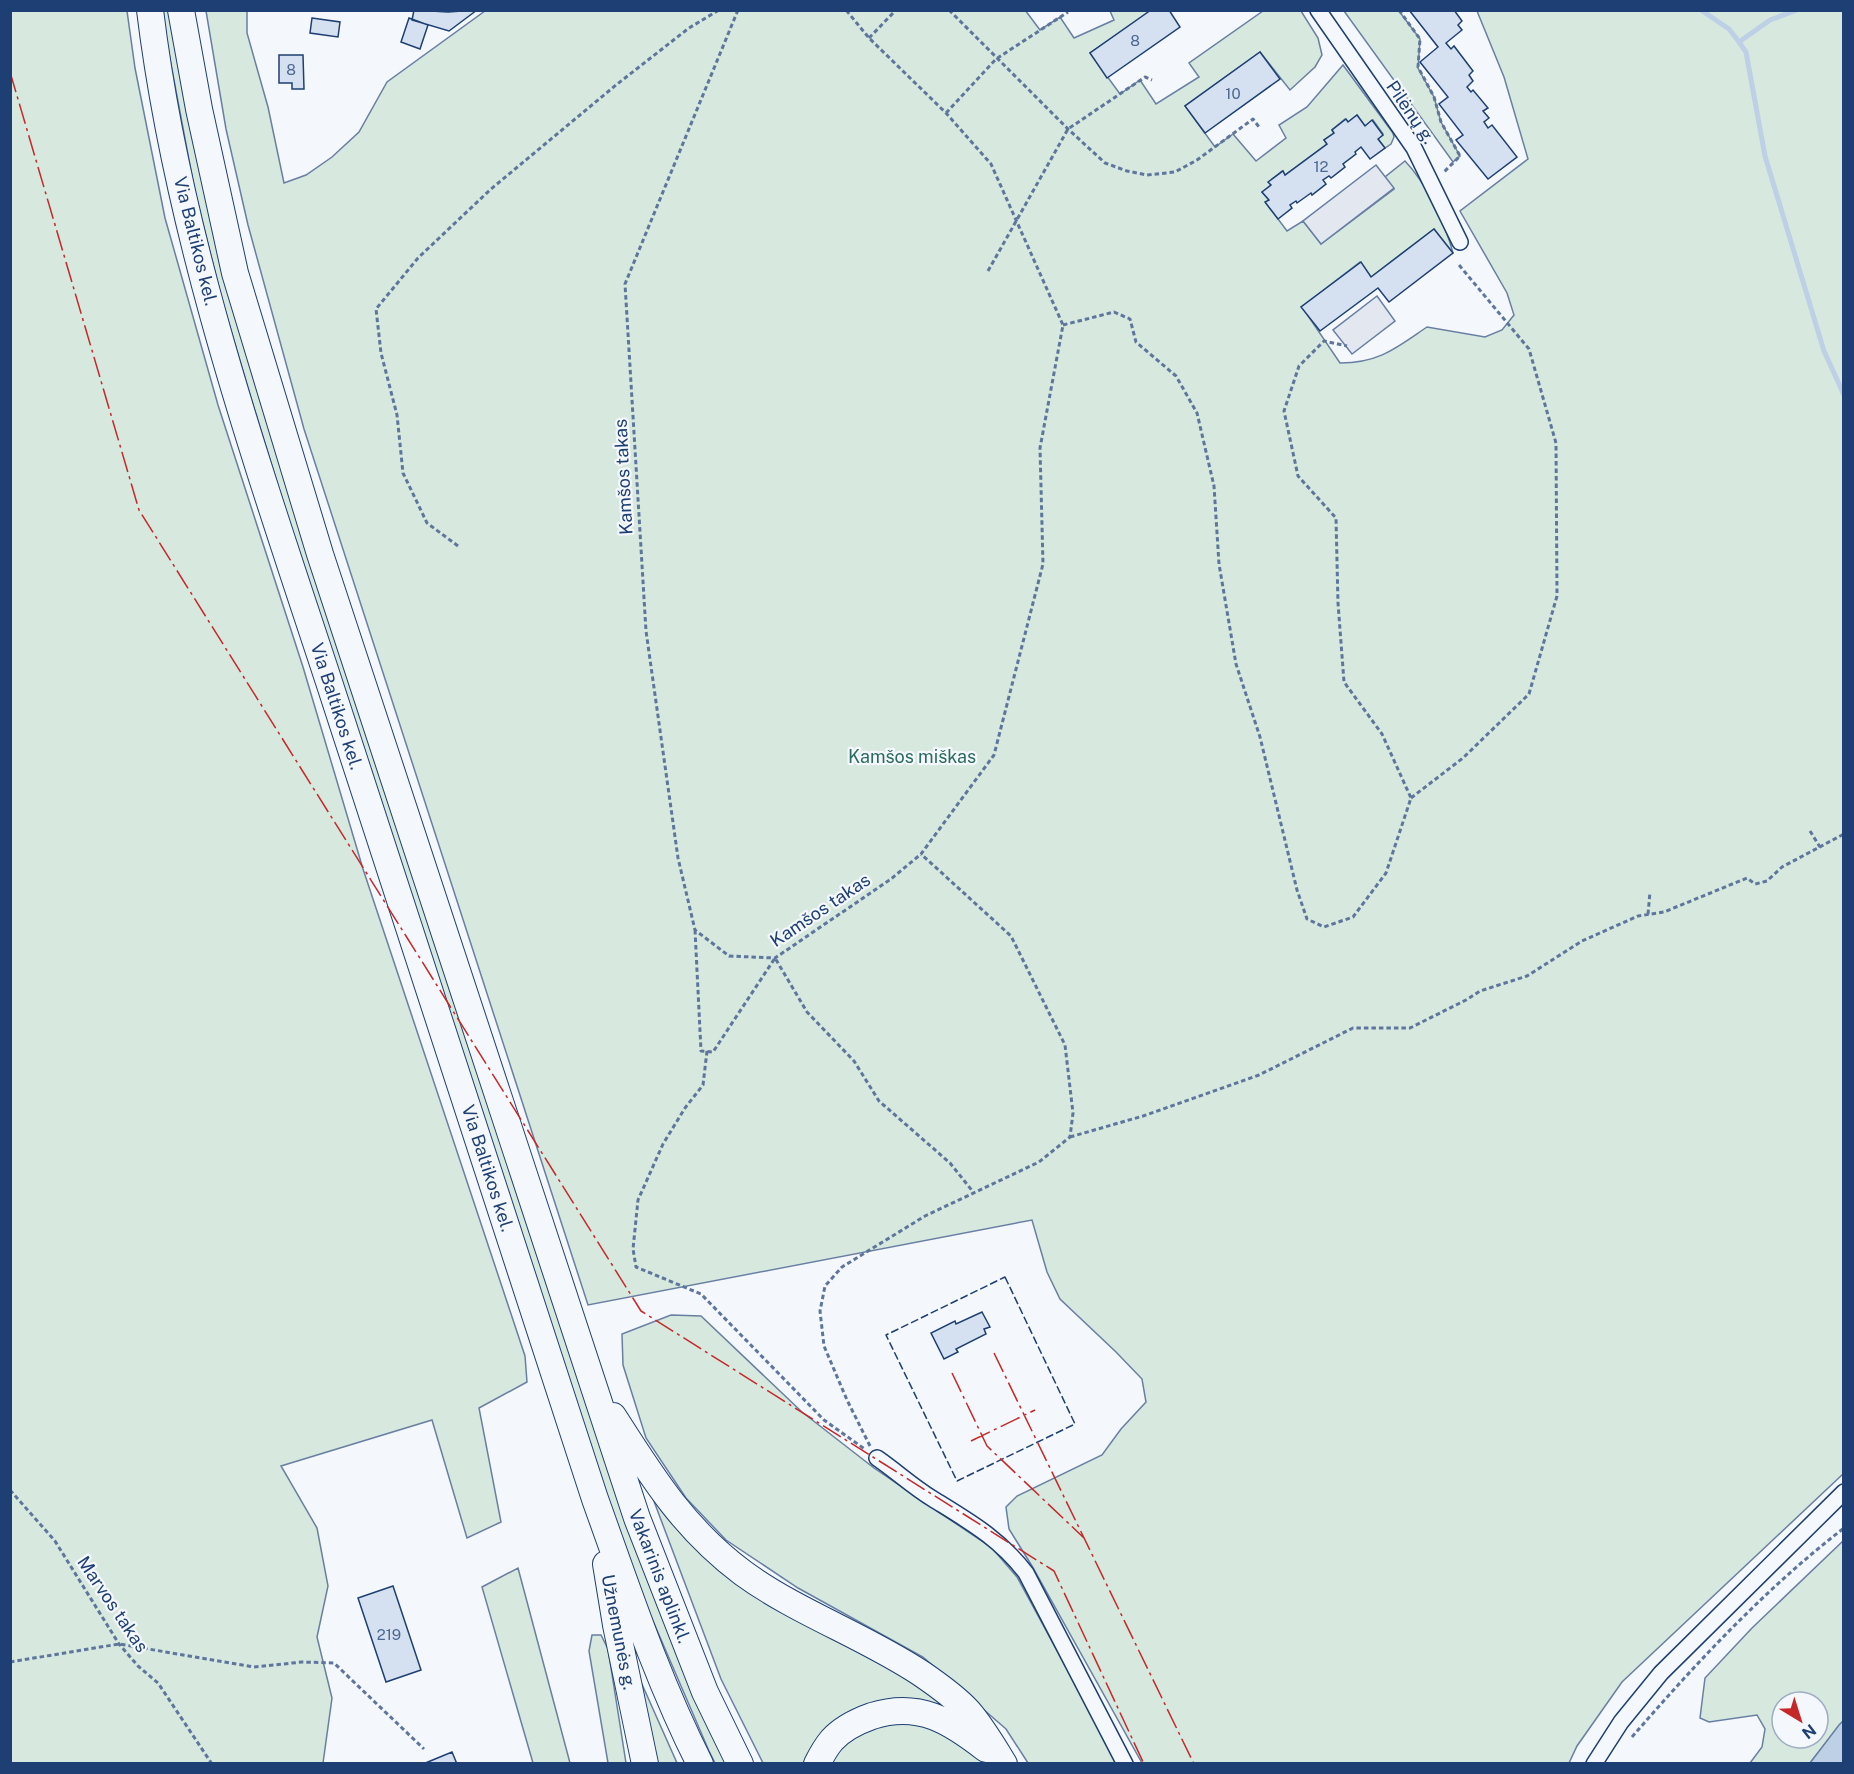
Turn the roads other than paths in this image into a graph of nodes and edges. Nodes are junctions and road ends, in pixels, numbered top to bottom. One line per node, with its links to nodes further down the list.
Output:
1 (150, 10): 6 (highway, Via Baltikos kel.)
2 (181, 10): 5 (highway, Via Baltikos kel.)
3 (1318, 10): 4 (street, Pilėnų g.)
4 (1460, 242)
5 (592, 1384): 12 (highway, Vakarinis aplinkl.); 14 (highway)
6 (561, 1392): 9 (highway, Vakarinis aplinkl.)
7 (877, 1458): 15 (street)
8 (1844, 1492): 16 (street)
9 (595, 1499): 10 (highway, Užnemunės g.); 11 (highway, Vakarinis aplinkl.)
10 (645, 1764)
11 (700, 1764)
12 (740, 1764)
13 (817, 1764): 14 (highway)
14 (1004, 1764)
15 (1125, 1764)
16 (1594, 1764)

